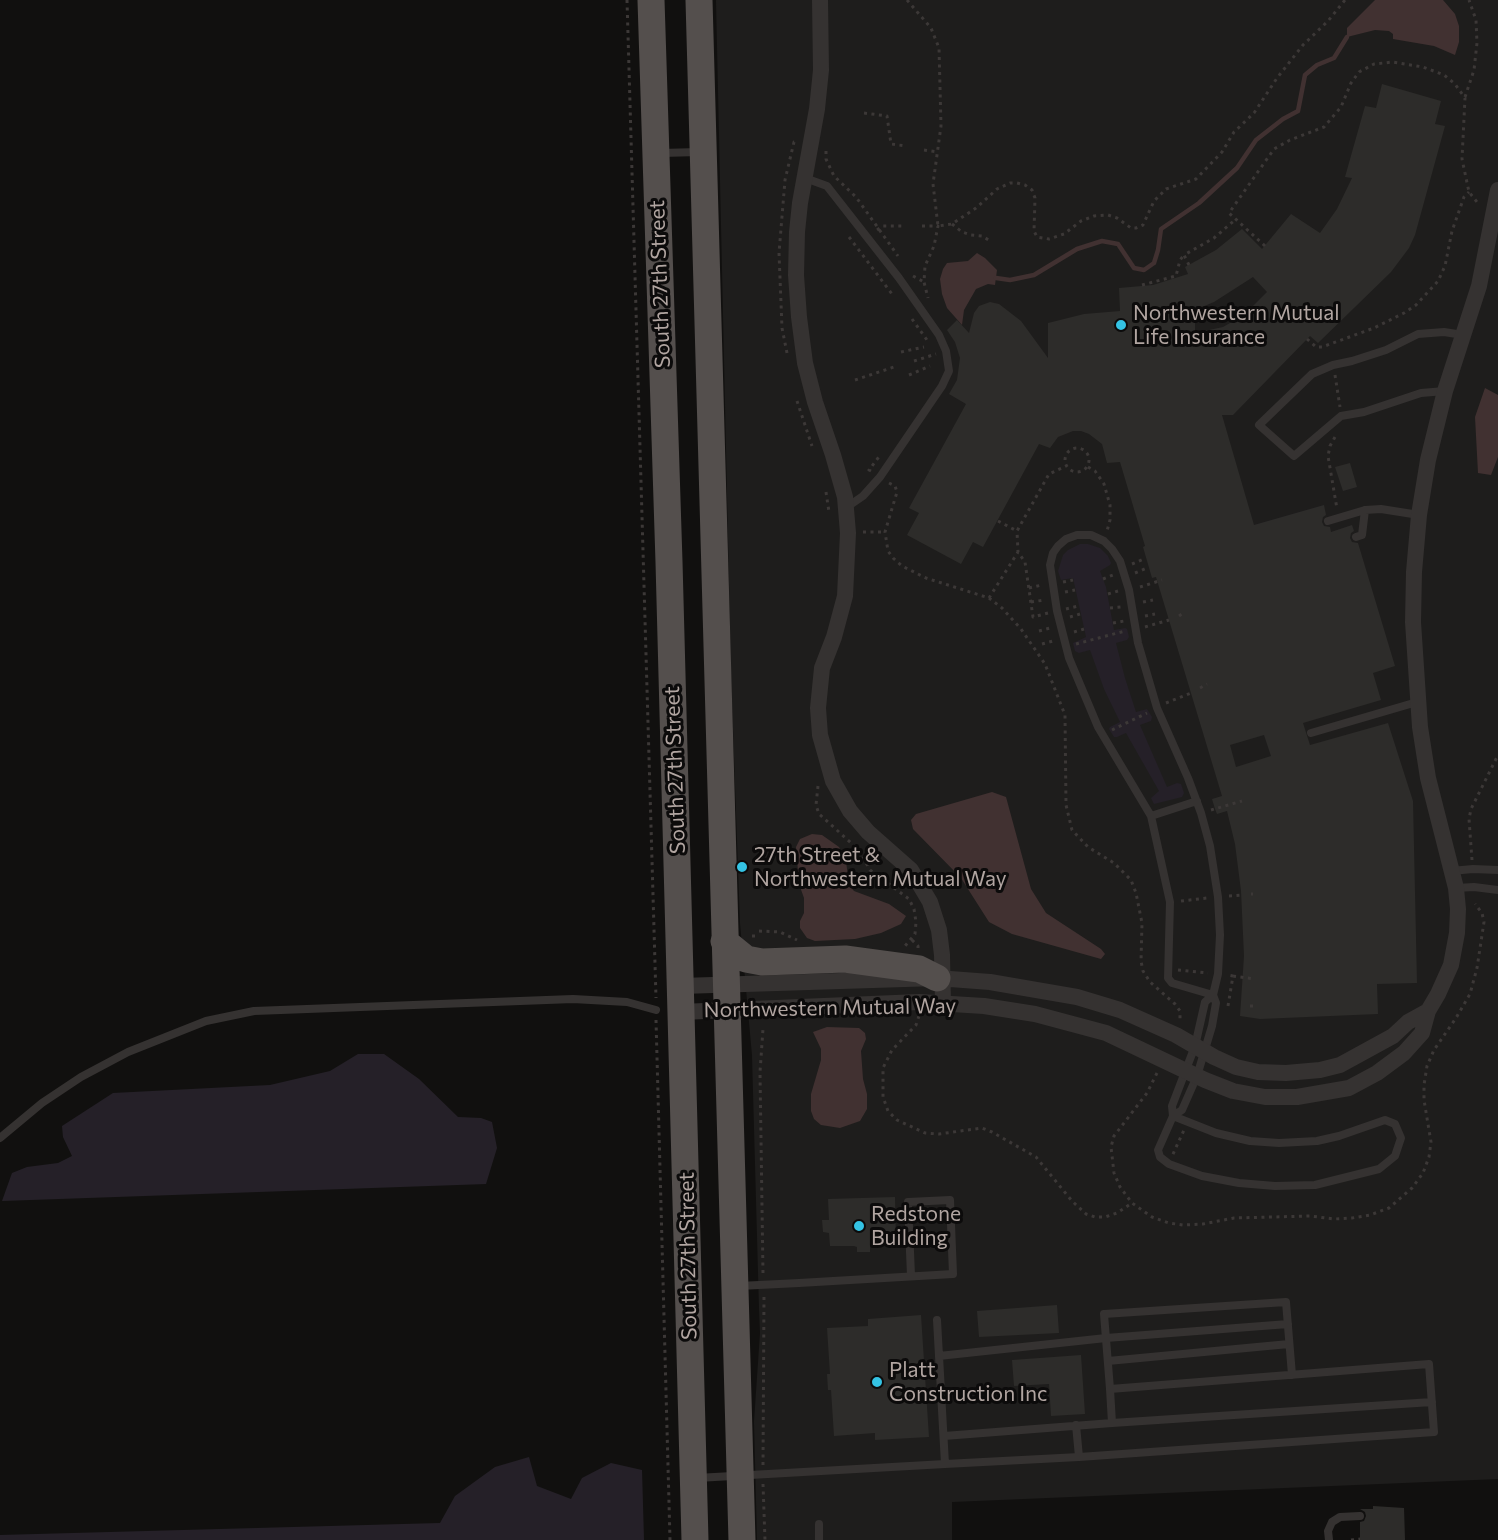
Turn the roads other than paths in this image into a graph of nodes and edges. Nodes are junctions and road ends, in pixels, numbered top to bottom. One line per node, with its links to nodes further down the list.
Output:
1 (651, 0): 5 (main road, South 27th Street)
2 (699, 0): 4 (main road, South 27th Street)
3 (820, 0): 6 (street)
4 (702, 152): 5 (lane); 23 (main road, South 27th Street)
5 (656, 153): 27 (main road, South 27th Street)
6 (805, 178): 10 (street); 10 (lane)
7 (1491, 195): 8 (street, Northwestern Mutual Way)
8 (1463, 335): 9 (street, Northwestern Mutual Way); 9 (lane)
9 (1445, 391): 12 (street, Northwestern Mutual Way)
10 (847, 507): 24 (street)
11 (1365, 510): 12 (lane); 13 (lane); 14 (lane)
12 (1419, 515): 15 (street, Northwestern Mutual Way)
13 (1328, 521)
14 (1356, 537)
15 (1417, 702): 16 (lane); 20 (street, Northwestern Mutual Way)
16 (1311, 733)
17 (1197, 801): 18 (lane); 18 (lane); 25 (lane)
18 (1151, 816): 25 (lane)
19 (1498, 870): 20 (lane)
20 (1451, 871): 21 (street, Northwestern Mutual Way)
21 (1456, 888): 22 (lane); 28 (street, Northwestern Mutual Way)
22 (1498, 890)
23 (724, 941): 24 (main road); 26 (main road, South 27th Street)
24 (941, 986): 26 (street, Northwestern Mutual Way); 26 (street, Northwestern Mutual Way); 29 (street, Northwestern Mutual Way); 30 (street, Northwestern Mutual Way)
25 (1213, 995): 29 (lane)
26 (725, 998): 27 (street, Northwestern Mutual Way); 27 (street, Northwestern Mutual Way); 34 (main road, South 27th Street)
27 (673, 1003): 32 (lane); 50 (main road, South 27th Street)
28 (1428, 1011): 29 (street, Northwestern Mutual Way); 30 (street, Northwestern Mutual Way)
29 (1200, 1049): 30 (lane)
30 (1192, 1073): 31 (lane)
31 (1173, 1116): 31 (lane)
32 (0, 1138)
33 (911, 1276): 33 (lane); 34 (lane)
34 (736, 1286): 49 (main road, South 27th Street)
35 (937, 1320): 39 (lane)
36 (1288, 1324): 37 (lane); 37 (lane); 38 (lane)
37 (1106, 1338): 39 (lane); 40 (lane)
38 (1289, 1344): 40 (lane); 41 (lane)
39 (939, 1356): 46 (lane)
40 (1108, 1360): 42 (lane)
41 (1292, 1375): 42 (lane); 43 (lane)
42 (1110, 1389): 44 (lane)
43 (1432, 1402): 44 (lane); 47 (lane)
44 (1112, 1422): 45 (lane)
45 (1076, 1425): 46 (lane); 47 (lane)
46 (944, 1436): 48 (lane)
47 (1079, 1457): 48 (lane)
48 (945, 1464): 49 (lane)
49 (740, 1476): 50 (lane); 54 (main road, South 27th Street)
50 (693, 1478): 53 (main road, South 27th Street)
51 (1360, 1516): 56 (lane)
52 (819, 1524): 55 (lane)
53 (695, 1540)
54 (742, 1540)
55 (819, 1540)
56 (1329, 1540)

